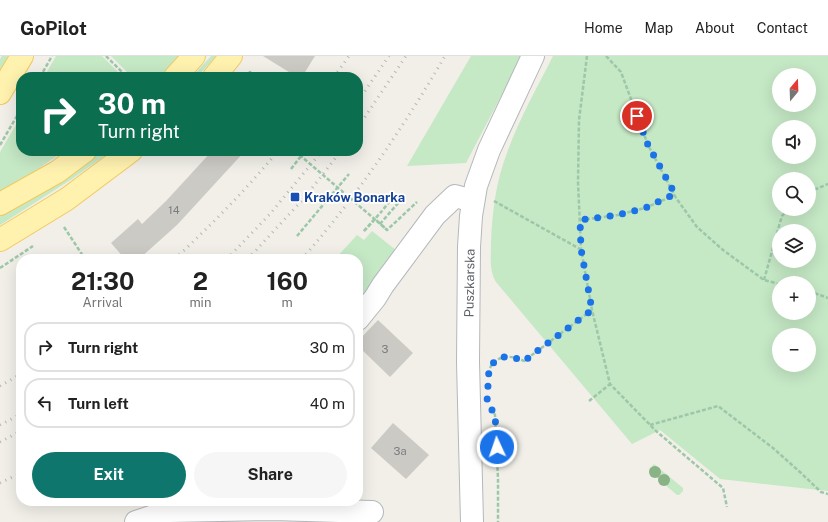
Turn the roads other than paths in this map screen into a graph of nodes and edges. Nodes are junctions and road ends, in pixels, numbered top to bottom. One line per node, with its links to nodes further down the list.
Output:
1 (22, 56): 7 (main road)
2 (194, 56): 5 (main road)
3 (231, 56): 6 (main road)
4 (533, 56): 10 (street, Puszkarska)
5 (180, 72)
6 (218, 72)
7 (0, 93)
8 (78, 156): 11 (main road)
9 (123, 156): 12 (main road)
10 (483, 201): 13 (street); 17 (street, Puszkarska)
11 (0, 204)
12 (0, 240)
13 (363, 313)
14 (372, 512): 15 (street)
15 (273, 516): 16 (street)
16 (136, 522)
17 (472, 522)

